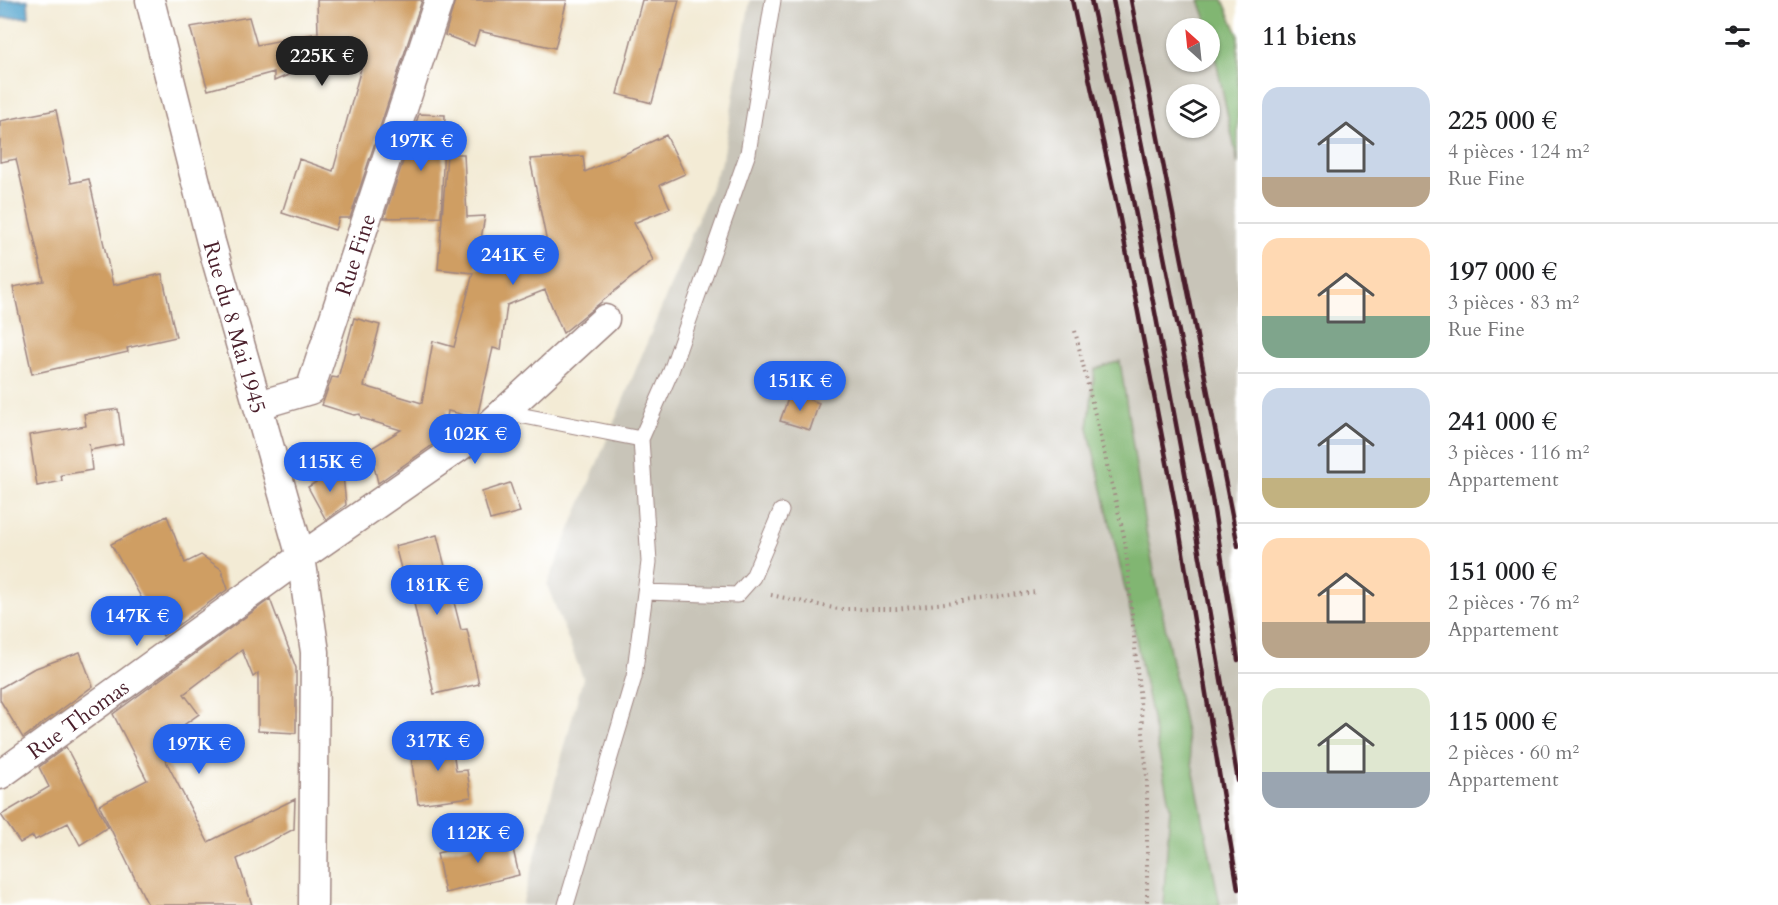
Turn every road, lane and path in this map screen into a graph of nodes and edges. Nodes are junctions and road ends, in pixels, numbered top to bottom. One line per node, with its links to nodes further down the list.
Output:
1 (150, 0): 6 (street, Rue du 8 Mai 1945)
2 (439, 0): 6 (street, Rue Fine)
3 (773, 0): 8 (lane)
4 (605, 319): 7 (street, Rue Thomas)
5 (1075, 331): 17 (path)
6 (259, 405): 10 (street, Rue du 8 Mai 1945)
7 (504, 412): 8 (lane); 10 (street, Rue Thomas)
8 (641, 439): 11 (lane)
9 (782, 511): 13 (lane)
10 (301, 557): 14 (street, Rue Thomas); 15 (street, Rue du 8 Mai 1945)
11 (645, 592): 13 (lane); 16 (lane)
12 (1036, 592): 13 (path)
13 (737, 595)
14 (0, 775)
15 (313, 905)
16 (566, 905)
17 (1147, 905)

